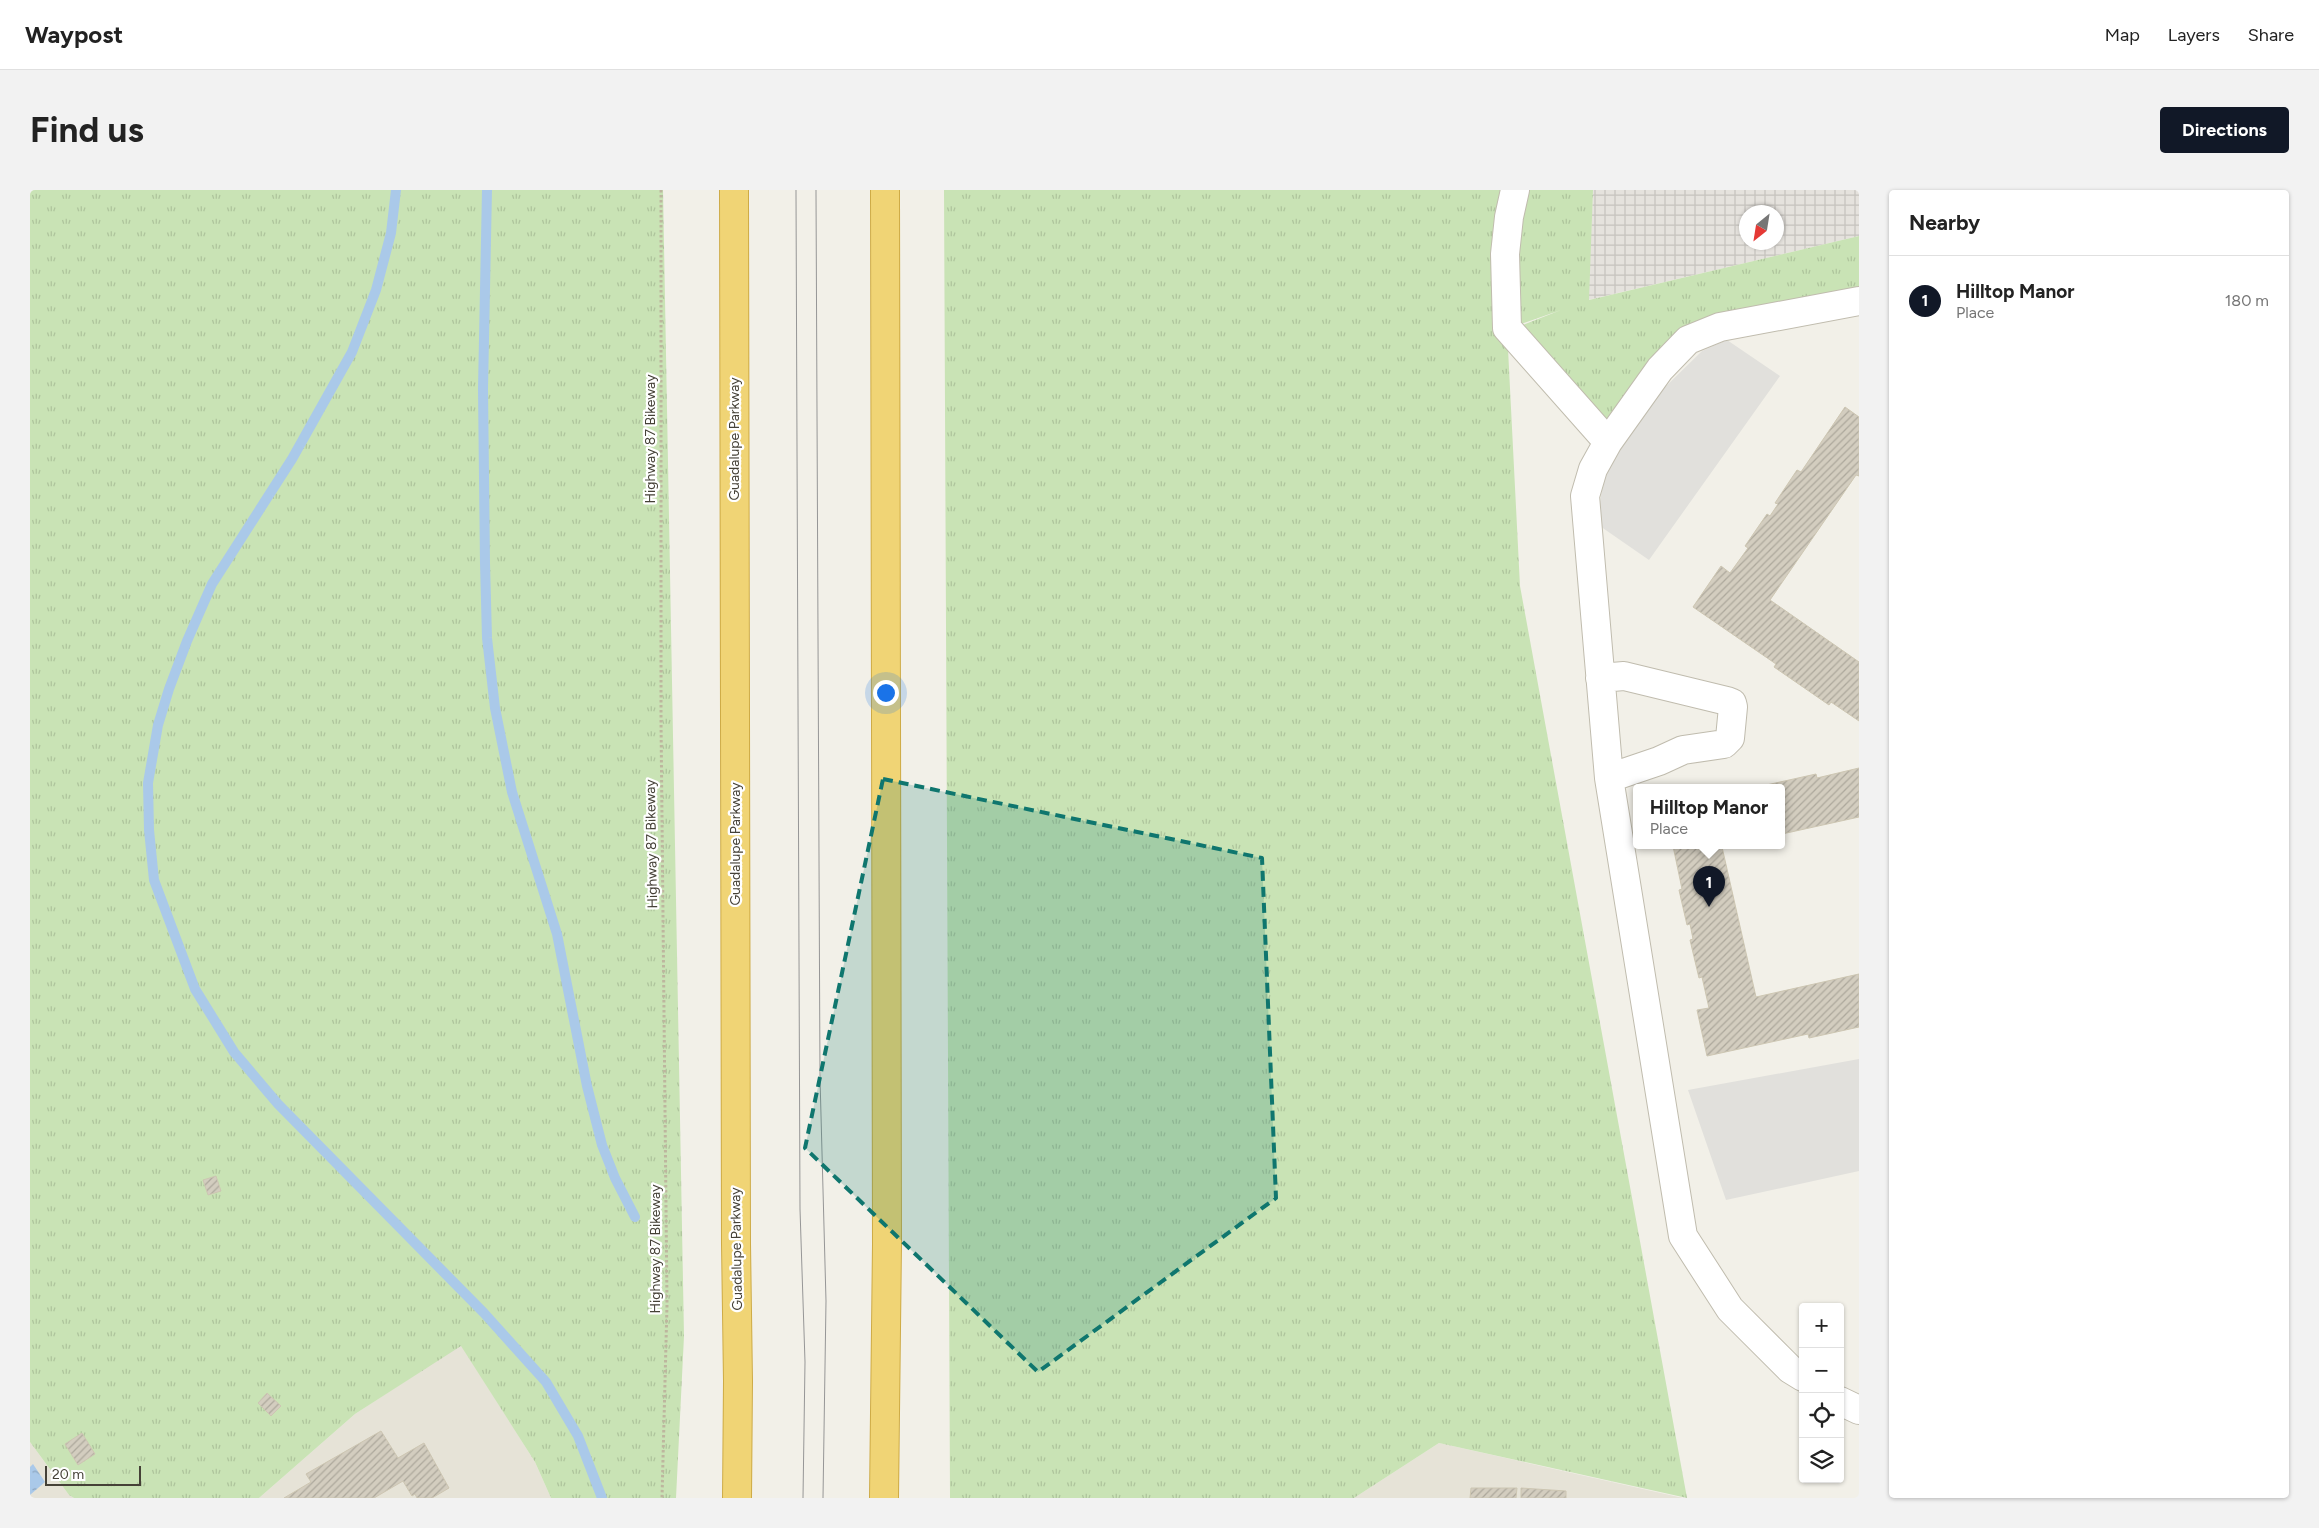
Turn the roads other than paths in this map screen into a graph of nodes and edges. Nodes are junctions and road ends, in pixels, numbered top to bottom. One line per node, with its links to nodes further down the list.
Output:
1 (734, 190): 11 (highway, Guadalupe Parkway)
2 (885, 190): 12 (highway)
3 (1515, 190): 5 (lane)
4 (1859, 300): 5 (lane)
5 (1608, 442): 6 (lane)
6 (1600, 678): 7 (lane); 7 (lane)
7 (1609, 778): 8 (lane)
8 (1799, 1375)
9 (1844, 1402): 10 (lane)
10 (1859, 1410)
11 (737, 1498)
12 (884, 1498)

